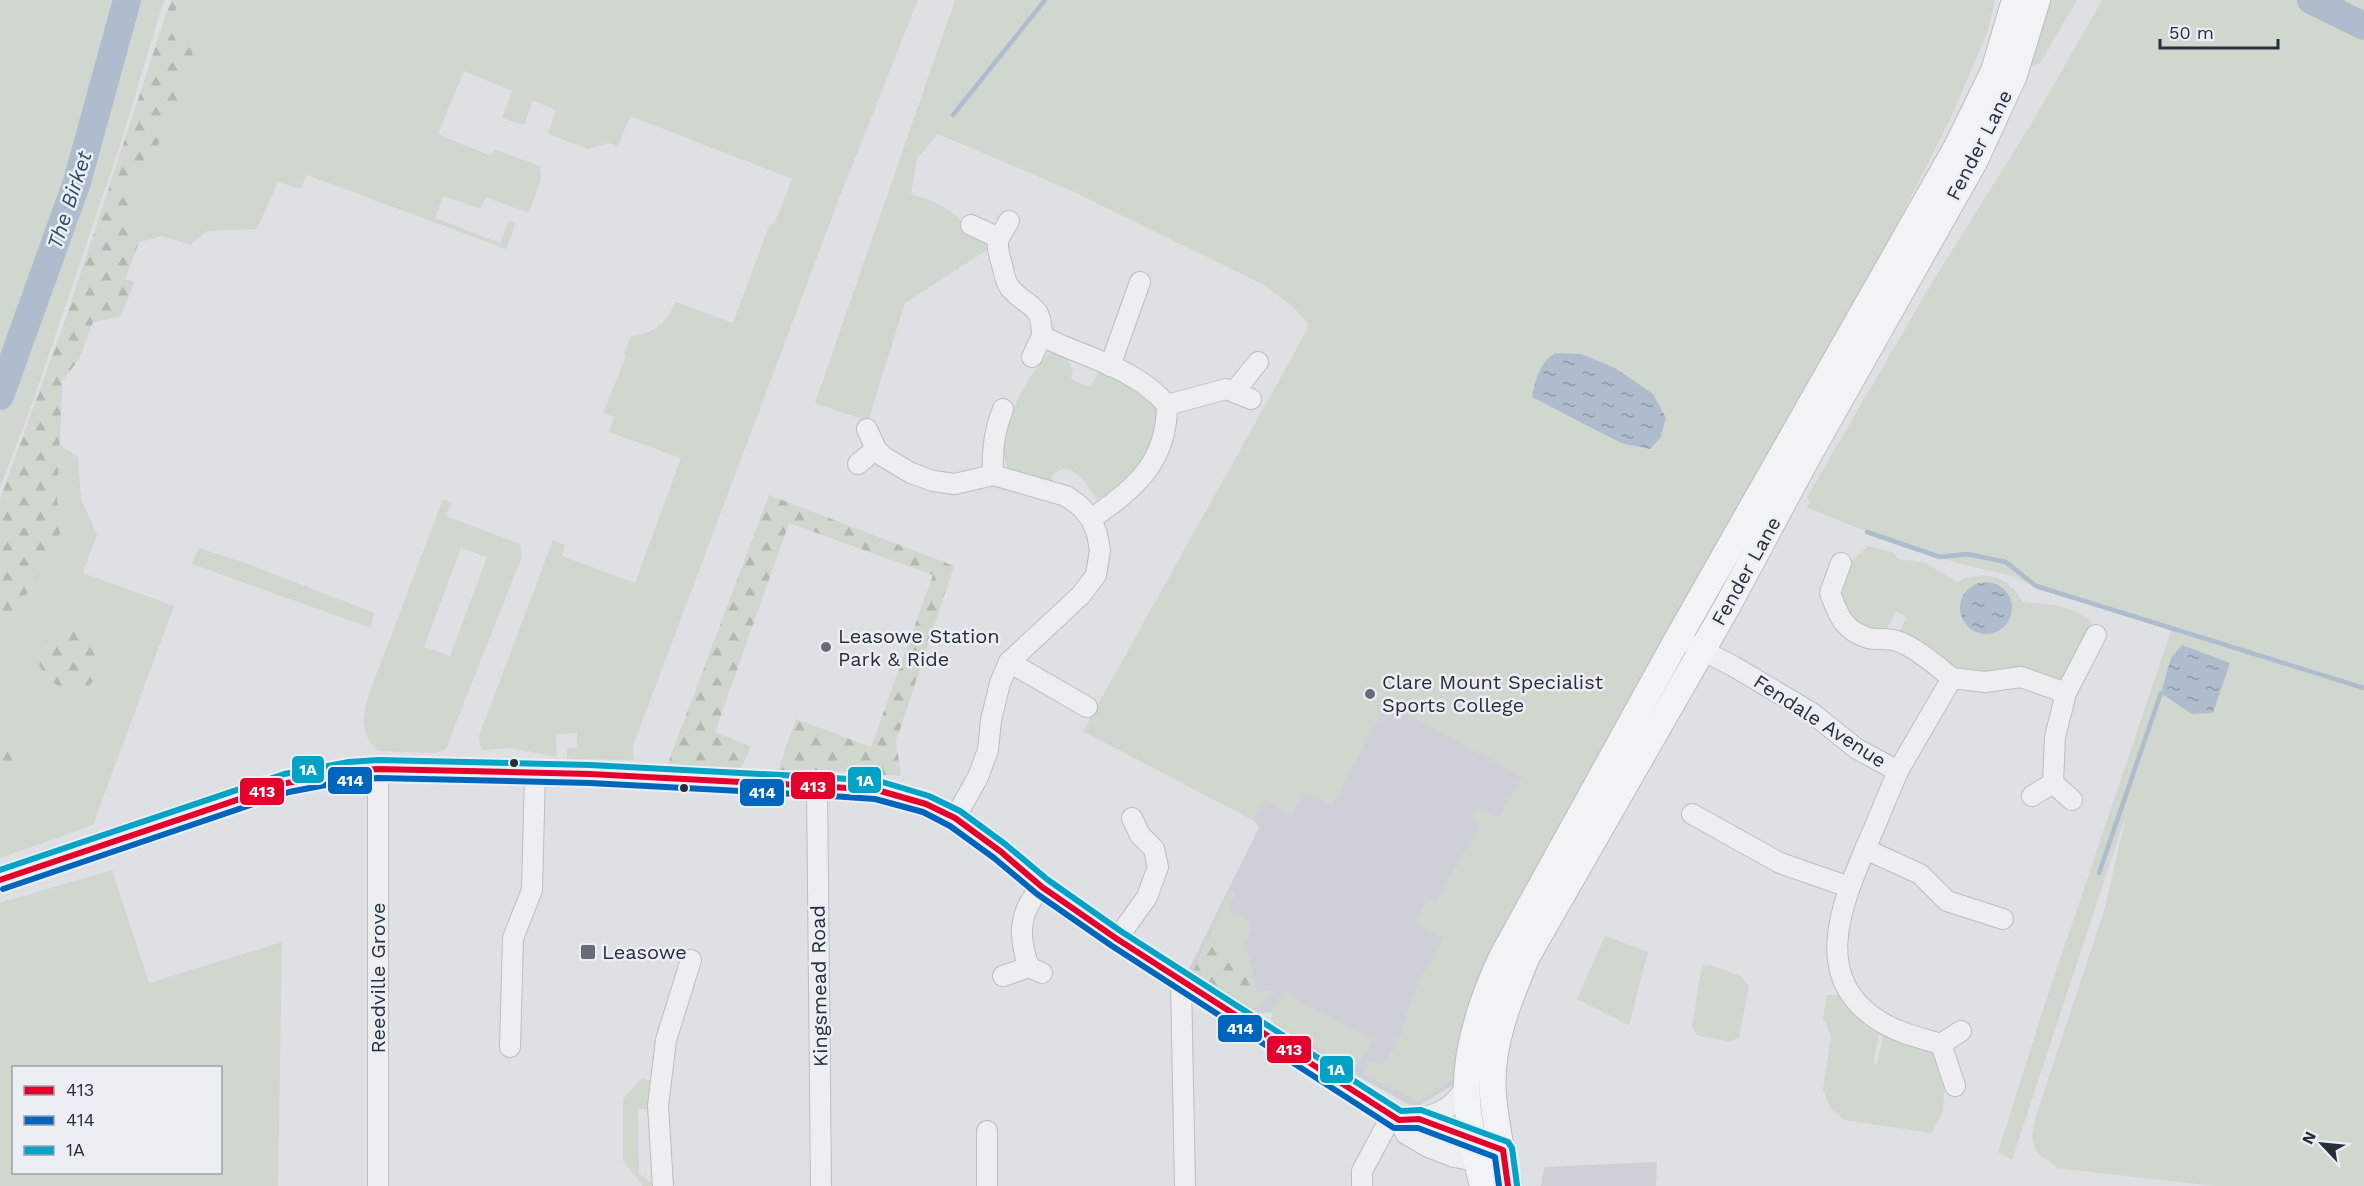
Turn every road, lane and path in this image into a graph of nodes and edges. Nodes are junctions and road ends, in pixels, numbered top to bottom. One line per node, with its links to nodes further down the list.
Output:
1 (2015, 0): 20 (main road, Fender Lane)
2 (2037, 0): 21 (main road, Fender Lane)
3 (1009, 221): 5 (street)
4 (971, 225): 5 (street)
5 (999, 238): 7 (street)
6 (1140, 282): 10 (street)
7 (1042, 336): 8 (street); 10 (street)
8 (1032, 357)
9 (1258, 362): 11 (street)
10 (1110, 366): 11 (street)
11 (1167, 405): 17 (street)
12 (1003, 409): 16 (street)
13 (867, 429): 14 (street)
14 (876, 449): 15 (street); 16 (street)
15 (858, 464)
16 (993, 475): 17 (street)
17 (1091, 519): 22 (street)
18 (1841, 563): 23 (street)
19 (2096, 635): 24 (street)
20 (1678, 638): 21 (street, Fendale Avenue); 49 (main road, Fender Lane)
21 (1702, 650): 27 (street, Fendale Avenue); 54 (main road, Fender Lane)
22 (1009, 662): 25 (street); 34 (street)
23 (1952, 678): 24 (street); 27 (street, Fendale Avenue)
24 (2066, 693): 29 (street)
25 (1087, 707)
26 (378, 769): 28 (street); 37 (street); 55 (street, Reedville Grove)
27 (1898, 771): 36 (street)
28 (535, 772): 30 (street); 47 (street)
29 (2054, 783): 31 (street); 32 (street)
30 (817, 786): 34 (street); 57 (street, Kingsmead Road)
31 (2032, 796)
32 (2072, 800)
33 (1692, 814): 39 (street)
34 (955, 818): 38 (street)
35 (1132, 818): 41 (street)
36 (1865, 849): 39 (street); 40 (street)
37 (0, 880)
38 (1042, 887): 41 (street); 43 (street)
39 (1849, 887): 46 (street)
40 (2003, 920)
41 (1117, 939): 44 (street)
42 (691, 960): 56 (street)
43 (1003, 976)
44 (1182, 982): 50 (street); 59 (street)
45 (1960, 1031): 46 (street)
46 (1941, 1044): 48 (street)
47 (510, 1047)
48 (1954, 1086)
49 (1467, 1090): 51 (street); 53 (main road, Fender Lane)
50 (1395, 1118): 51 (street); 53 (street); 60 (street)
51 (1419, 1119): 53 (street)
52 (987, 1131): 58 (street)
53 (1475, 1150): 54 (street); 61 (main road, Fender Lane)
54 (1503, 1150): 62 (main road, Fender Lane)
55 (378, 1186)
56 (663, 1186)
57 (821, 1186)
58 (987, 1186)
59 (1185, 1186)
60 (1362, 1186)
61 (1483, 1186)
62 (1508, 1186)

